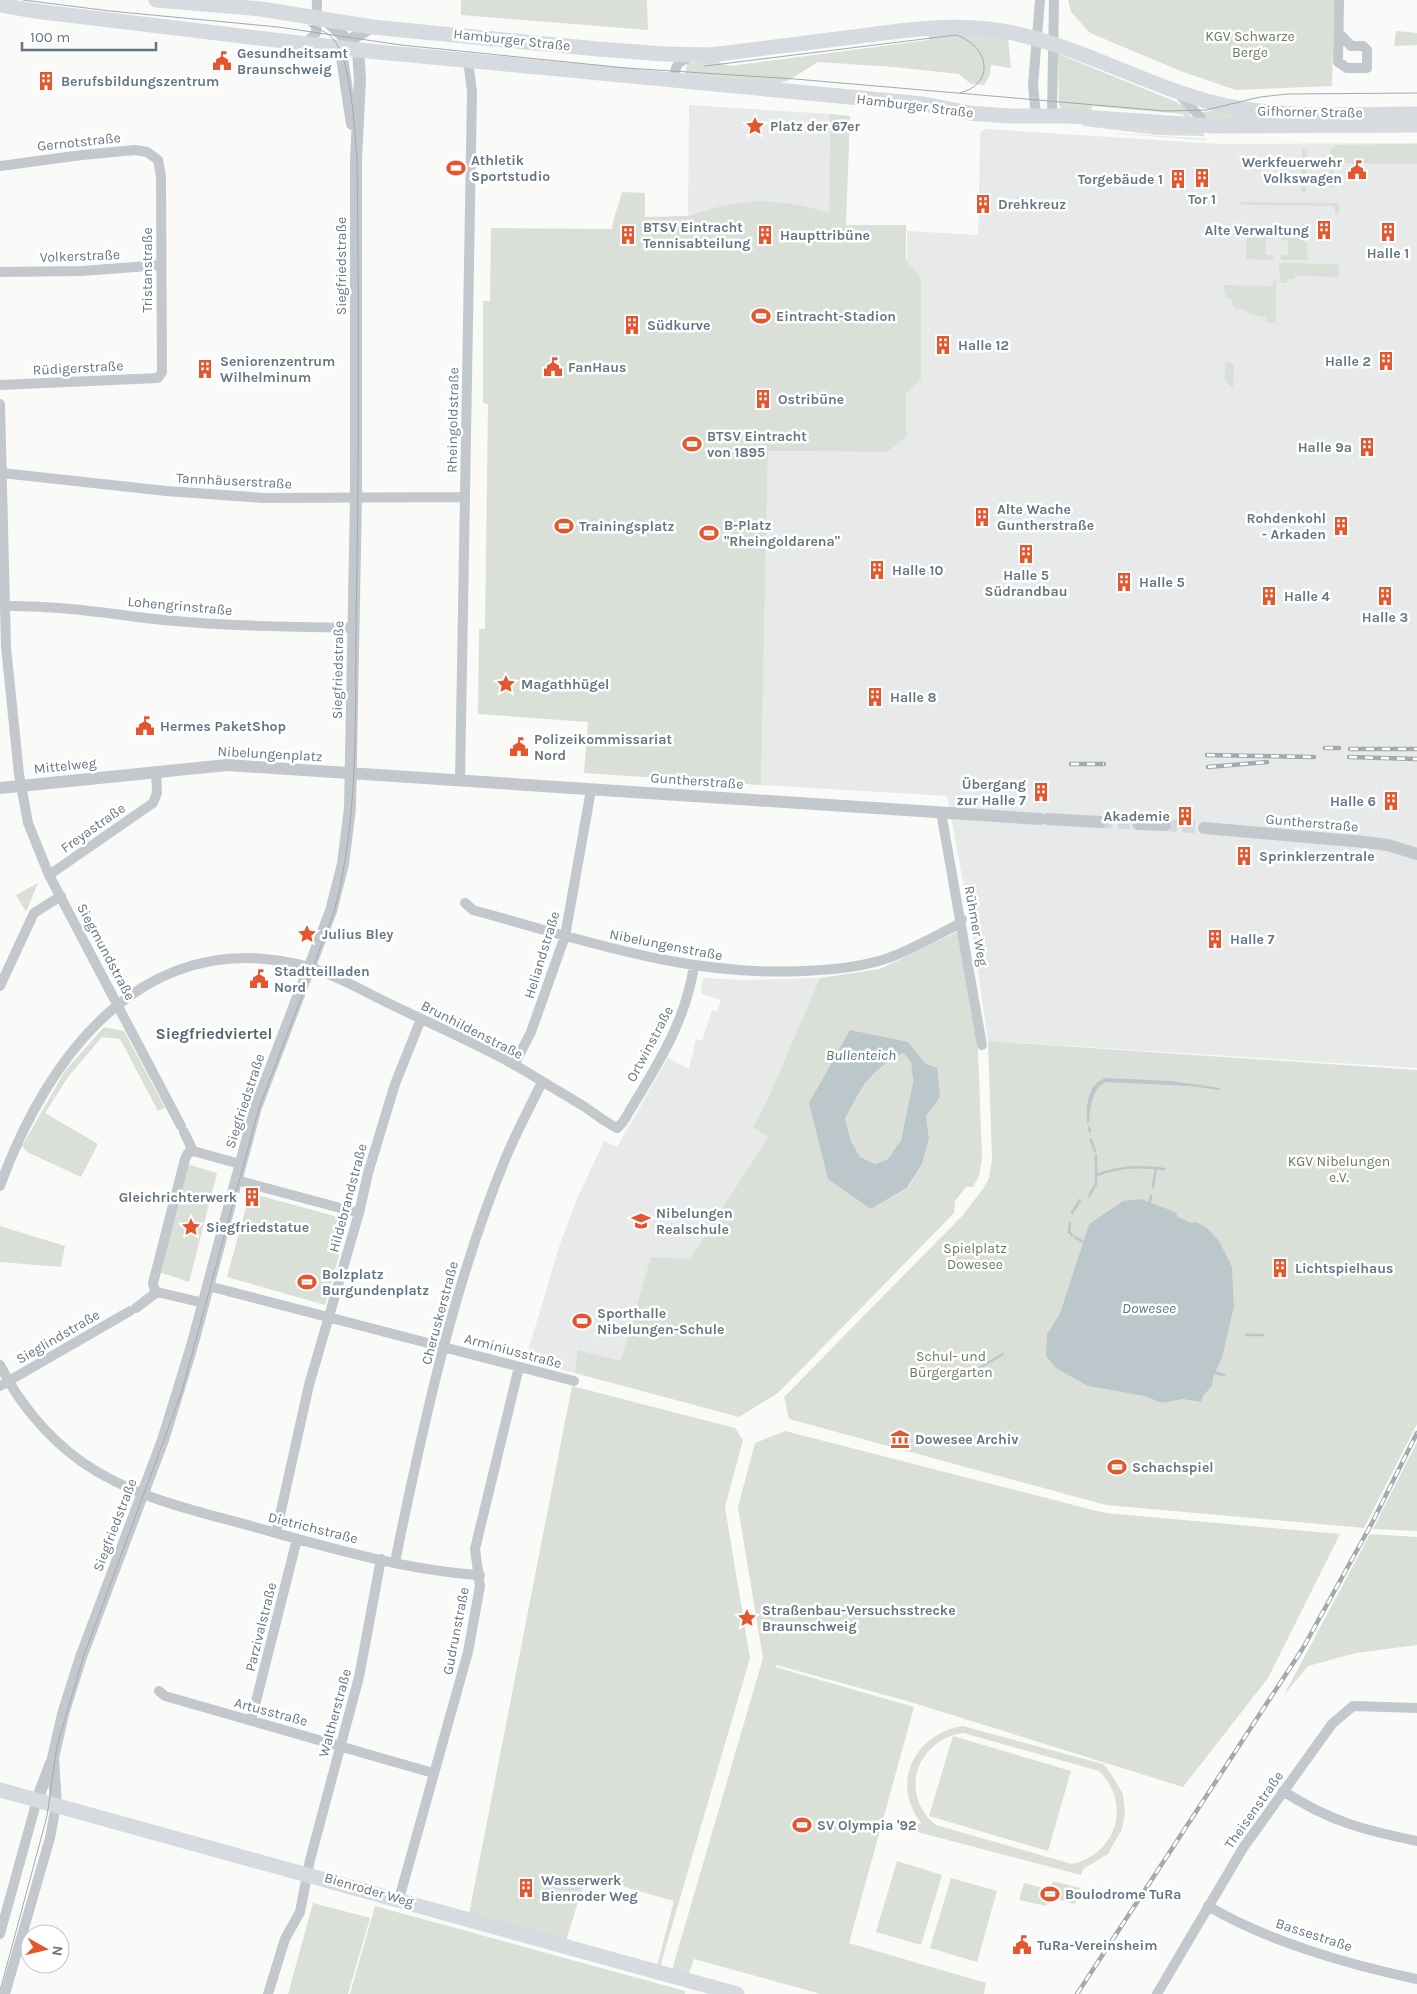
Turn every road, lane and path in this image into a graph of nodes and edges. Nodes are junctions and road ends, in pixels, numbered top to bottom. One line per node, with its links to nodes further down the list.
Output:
1 (156, 0): 6 (main road, Hamburger Straße)
2 (317, 0): 8 (street)
3 (1040, 0): 11 (street)
4 (1054, 0): 12 (street)
5 (1340, 0): 10 (street)
6 (202, 2): 8 (main road, Hamburger Straße)
7 (0, 5): 13 (main road, Hamburger Straße)
8 (322, 18): 9 (main road, Hamburger Straße); 13 (street); 14 (street)
9 (372, 26): 14 (street); 15 (main road, Hamburger Straße)
10 (1339, 33)
11 (1038, 38): 12 (main road, Gifhorner Straße); 15 (main road, Hamburger Straße); 22 (street)
12 (1053, 43): 18 (main road, Gifhorner Straße); 21 (street)
13 (305, 44): 14 (main road, Hamburger Straße)
14 (350, 46): 16 (main road, Hamburger Straße); 19 (street, Siegfriedstraße); 19 (street, Siegfriedstraße)
15 (700, 55): 17 (street, Hamburger Straße)
16 (468, 60): 17 (main road, Hamburger Straße); 33 (street, Rheingoldstraße)
17 (674, 80): 22 (main road, Hamburger Straße)
18 (1175, 90): 20 (main road, Gifhorner Straße); 23 (street, Gifhorner Straße)
19 (353, 102): 34 (street, Siegfriedstraße)
20 (1417, 114)
21 (1052, 115): 22 (main road, Gifhorner Straße); 23 (main road, Gifhorner Straße)
22 (1036, 116)
23 (1207, 125): 24 (main road, Gifhorner Straße)
24 (1417, 125)
25 (158, 160): 26 (street, Gernotstraße); 27 (street, Tristanstraße)
26 (0, 166)
27 (161, 264): 28 (street, Volkerstraße); 29 (street, Tristanstraße)
28 (0, 272)
29 (158, 378): 30 (street, Rüdigerstraße)
30 (0, 385)
31 (0, 404): 32 (street, Siegmundstraße)
32 (2, 473): 34 (street, Tannhäuserstraße); 35 (street, Siegmundstraße)
33 (465, 497): 34 (street, Tannhäuserstraße); 40 (street, Rheingoldstraße)
34 (356, 498): 36 (street, Siegfriedstraße)
35 (4, 606): 36 (street, Lohengrinstraße); 41 (street, Siegmundstraße)
36 (354, 628): 39 (street, Siegfriedstraße)
37 (156, 771): 38 (street, Nibelungenplatz); 39 (street, Nibelungenplatz); 50 (street, Freyastraße)
38 (133, 773): 41 (street, Mittelweg)
39 (351, 774): 40 (street, Guntherstraße); 56 (street, Siegfriedstraße)
40 (460, 781): 43 (street, Guntherstraße)
41 (21, 786): 42 (street, Mittelweg); 50 (street, Siegmundstraße)
42 (0, 788)
43 (591, 790): 44 (street, Guntherstraße); 54 (street, Heliandstraße)
44 (941, 812): 45 (street, Guntherstraße); 53 (street, Rühmer Weg)
45 (1100, 822)
46 (1138, 824): 47 (street)
47 (1166, 825)
48 (1204, 828): 49 (street, Guntherstraße)
49 (1417, 854)
50 (49, 875): 51 (street, Siegmundstraße)
51 (61, 896): 57 (street); 58 (street, Siegmundstraße)
52 (465, 903): 54 (street, Nibelungenstraße)
53 (962, 920): 55 (street, Nibelungenstraße); 60 (street, Rühmer Weg)
54 (565, 936): 55 (street, Nibelungenstraße); 61 (street, Heliandstraße)
55 (694, 966): 63 (street, Ortwinstraße)
56 (310, 967): 58 (street, Brunhildenstraße); 59 (street, Brunhildenstraße); 65 (street, Siegfriedstraße)
57 (0, 986)
58 (118, 1004): 64 (street, Siegmundstraße); 67 (street, Brunhildenstraße)
59 (421, 1019): 61 (street, Brunhildenstraße); 68 (street, Hildebrandstraße)
60 (982, 1045)
61 (514, 1065): 62 (street, Brunhildenstraße)
62 (542, 1082): 63 (street, Brunhildenstraße); 73 (street, Cheruskerstraße)
63 (617, 1128)
64 (193, 1151): 65 (street, Siegfriedstraße); 70 (street)
65 (240, 1164): 66 (street, Siegfriedstraße)
66 (236, 1180): 68 (street); 69 (street, Siegfriedstraße)
67 (0, 1186)
68 (359, 1213): 72 (street, Hildebrandstraße)
69 (208, 1286): 71 (street, Siegfriedstraße); 72 (street, Arminiusstraße)
70 (157, 1292): 71 (street); 77 (street, Sieglindstraße)
71 (204, 1303): 78 (street, Siegfriedstraße)
72 (329, 1317): 73 (street, Arminiusstraße); 79 (street, Hildebrandstraße)
73 (445, 1347): 75 (street, Arminiusstraße); 82 (street, Cheruskerstraße)
74 (0, 1365): 77 (street, Dietrichstraße)
75 (519, 1367): 76 (street, Arminiusstraße); 83 (street, Gudrunstraße)
76 (574, 1381)
77 (4, 1384): 78 (street, Dietrichstraße)
78 (142, 1494): 79 (street, Dietrichstraße); 88 (street, Siegfriedstraße)
79 (276, 1533): 80 (street, Dietrichstraße)
80 (297, 1539): 81 (street, Dietrichstraße); 86 (street, Parzivalstraße)
81 (381, 1559): 82 (street, Dietrichstraße); 87 (street, Waltherstraße)
82 (395, 1562): 83 (street, Dietrichstraße)
83 (480, 1575): 89 (street, Gudrunstraße)
84 (159, 1691): 86 (street, Artusstraße)
85 (1417, 1708): 91 (street, Theisenstraße)
86 (251, 1721): 87 (street, Artusstraße)
87 (341, 1745): 89 (street, Artusstraße); 95 (street, Waltherstraße)
88 (54, 1758): 92 (street, Siegfriedstraße); 93 (street, Siegfriedstraße)
89 (433, 1774): 96 (street, Gudrunstraße)
90 (0, 1790): 92 (main road, Bienroder Weg)
91 (1283, 1791): 94 (street); 97 (street, Theisenstraße)
92 (37, 1800): 93 (main road, Bienroder Weg); 98 (street)
93 (56, 1805): 95 (main road, Bienroder Weg); 100 (street)
94 (1417, 1841)
95 (307, 1873): 96 (main road, Bienroder Weg); 101 (street, Waltherstraße)
96 (399, 1899): 102 (main road, Bienroder Weg)
97 (1208, 1906): 99 (street, Bassestraße); 103 (street, Theisenstraße)
98 (0, 1934)
99 (1417, 1979)
100 (5, 1994)
101 (268, 1994)
102 (737, 1994)
103 (1156, 1994)

